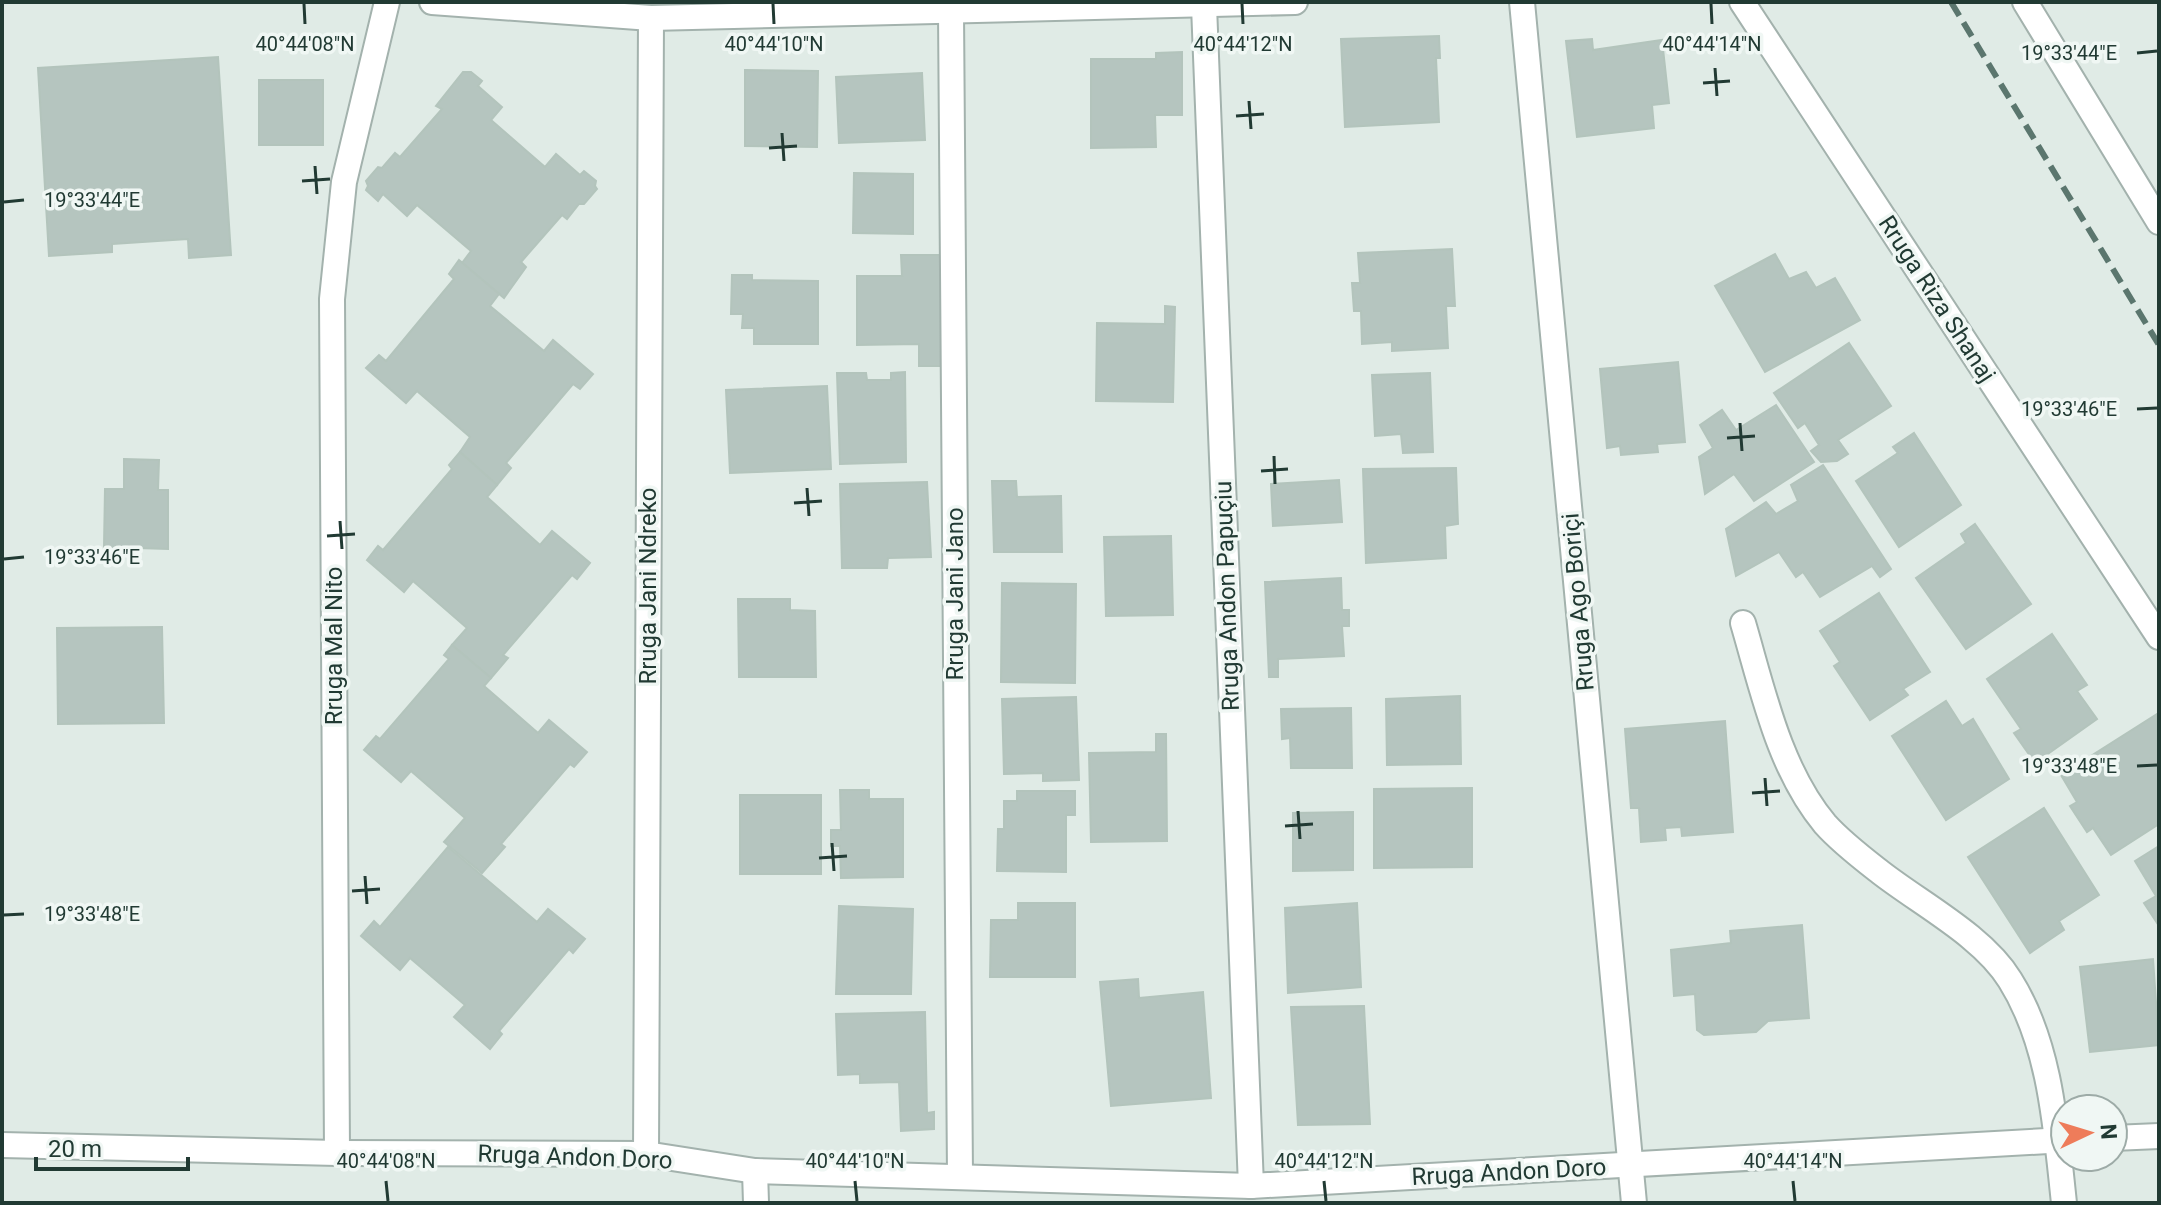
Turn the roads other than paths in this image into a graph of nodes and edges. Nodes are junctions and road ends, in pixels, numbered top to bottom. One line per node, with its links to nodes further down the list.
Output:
1 (387, 2): 18 (street, Rruga Mal Nito)
2 (432, 2): 9 (street)
3 (1295, 2): 7 (street)
4 (1522, 2): 20 (street, Rruga Ago Boriçi)
5 (1742, 2): 12 (street, Rruga Riza Shanaj)
6 (2025, 2): 10 (street)
7 (1204, 6): 8 (street); 24 (street, Rruga Andon Papuçiu)
8 (951, 12): 9 (street); 23 (street, Rruga Jani Jano)
9 (651, 18): 19 (street, Rruga Jani Ndreko)
10 (2159, 222)
11 (1743, 623): 13 (street)
12 (2159, 637)
13 (2050, 1093)
14 (2159, 1136): 15 (street)
15 (2129, 1137)
16 (2049, 1141): 20 (street, Rruga Andon Doro)
17 (2, 1145): 18 (street, Rruga Andon Doro)
18 (337, 1153): 19 (street, Rruga Andon Doro)
19 (646, 1154): 21 (street, Rruga Andon Doro)
20 (1632, 1165): 24 (street, Rruga Andon Doro); 26 (street, Rruga Ago Boriçi)
21 (755, 1171): 23 (street, Rruga Andon Doro); 25 (street)
22 (2063, 1173): 27 (street)
23 (960, 1176): 24 (street, Rruga Andon Doro)
24 (1251, 1186)
25 (756, 1203)
26 (1634, 1203)
27 (2064, 1203)

